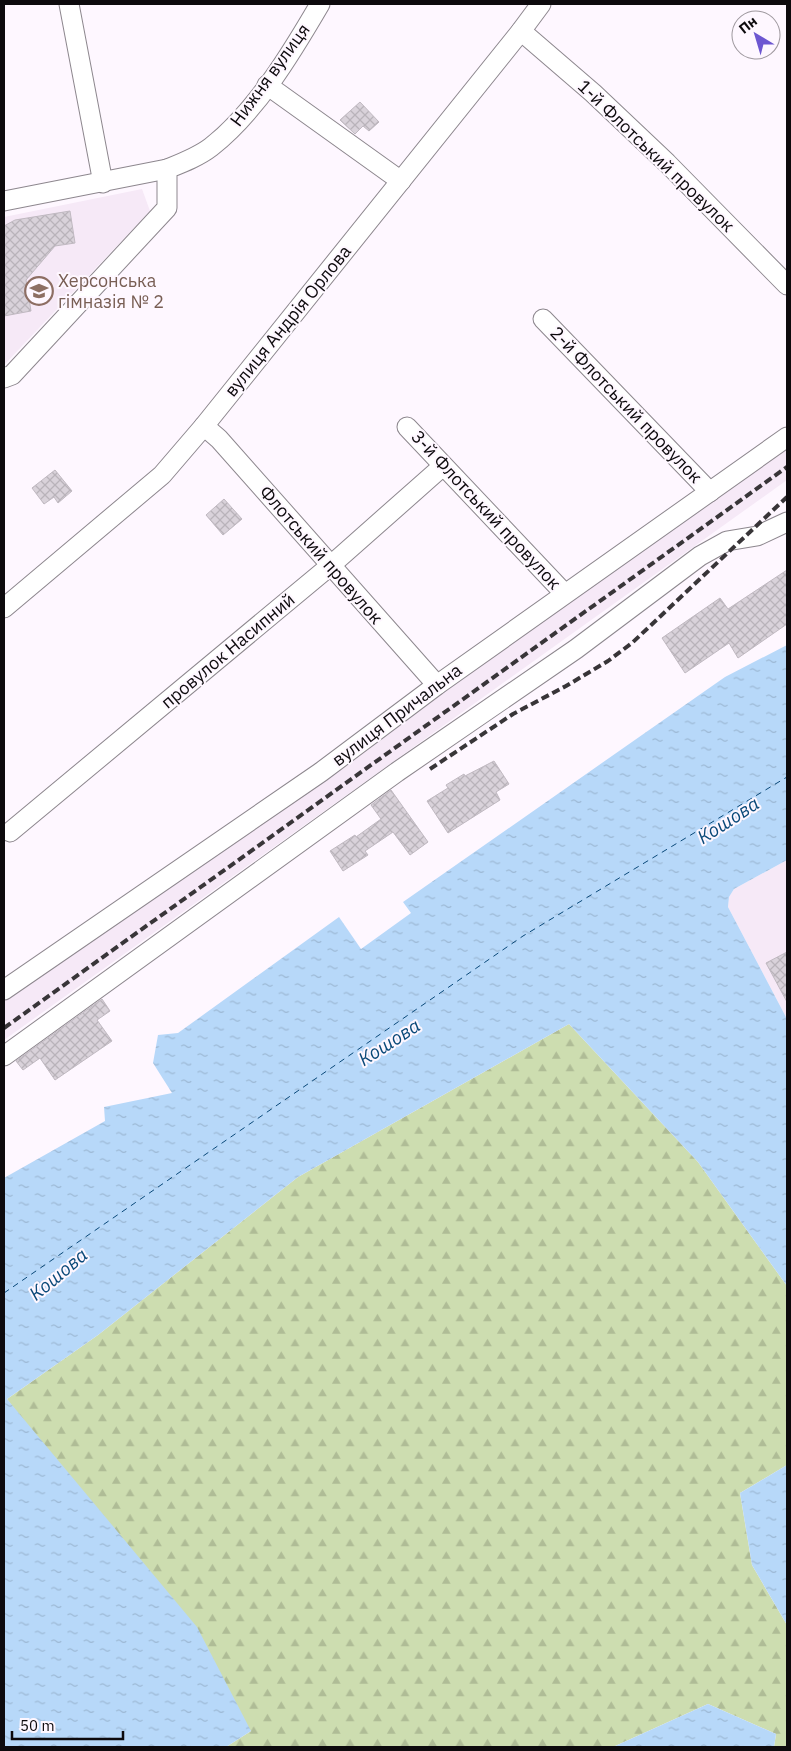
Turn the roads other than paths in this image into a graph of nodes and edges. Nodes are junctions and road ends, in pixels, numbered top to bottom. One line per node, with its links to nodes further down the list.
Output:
1 (69, 4): 8 (street)
2 (320, 4): 5 (street, Нижня вулиця)
3 (541, 4): 4 (street, вулиця Андрія Орлова)
4 (521, 31): 7 (street, вулиця Андрія Орлова); 10 (street, 1-й Флотський провулок)
5 (267, 85): 6 (street, Нижня вулиця); 7 (street)
6 (167, 170): 8 (street, Нижня вулиця); 12 (street)
7 (401, 180): 13 (street, вулиця Андрія Орлова)
8 (103, 183): 9 (street, Нижня вулиця)
9 (4, 201)
10 (787, 285)
11 (543, 319): 17 (street, 2-й Флотський провулок)
12 (4, 378)
13 (204, 426): 19 (street, Флотський провулок); 21 (street, вулиця Андрія Орлова)
14 (407, 427): 16 (street, 3-й Флотський провулок)
15 (787, 437): 17 (street, вулиця Причальна)
16 (442, 466): 19 (street, провулок Насипний); 20 (street, 3-й Флотський провулок)
17 (710, 492): 20 (street, вулиця Причальна)
18 (787, 522): 25 (street)
19 (330, 566): 22 (street, Флотський провулок); 23 (street, провулок Насипний)
20 (564, 593): 22 (street, вулиця Причальна)
21 (4, 608)
22 (437, 684): 24 (street, вулиця Причальна)
23 (10, 832)
24 (4, 990)
25 (4, 1056)

